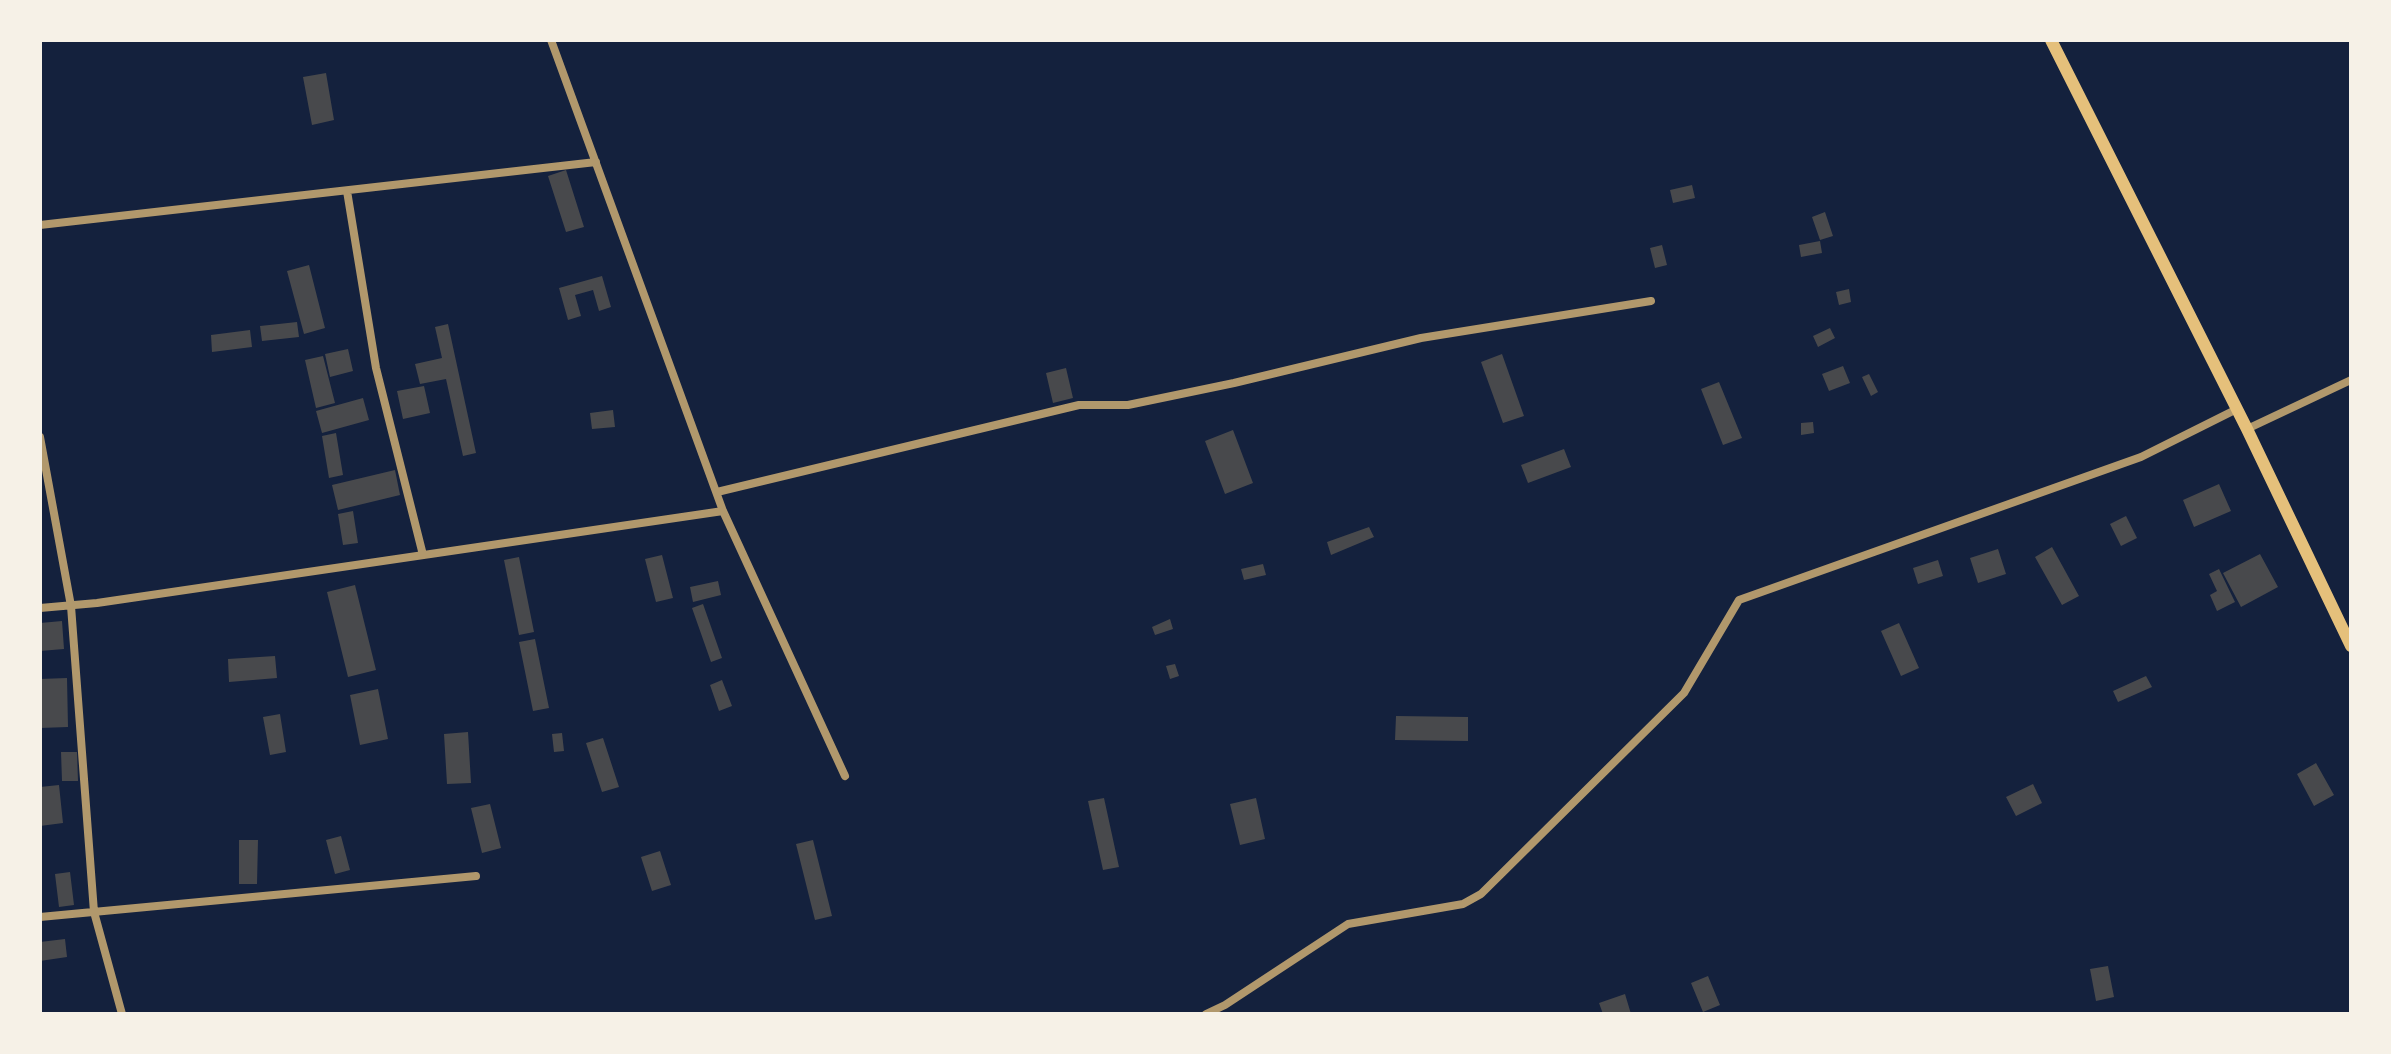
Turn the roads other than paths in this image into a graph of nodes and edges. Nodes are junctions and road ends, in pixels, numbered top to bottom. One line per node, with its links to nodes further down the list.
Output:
1 (551, 40): 3 (street)
2 (2051, 40): 8 (main road)
3 (596, 162): 4 (street); 11 (street)
4 (347, 191): 5 (street); 13 (street)
5 (40, 225)
6 (1651, 301): 11 (street)
7 (2351, 380): 9 (street)
8 (2237, 409): 9 (main road); 22 (street)
9 (2247, 429): 16 (main road)
10 (40, 437): 14 (street)
11 (717, 492): 12 (street)
12 (723, 511): 13 (street); 17 (street)
13 (423, 555): 14 (street)
14 (71, 606): 15 (street); 19 (street)
15 (40, 608)
16 (2351, 646)
17 (845, 776)
18 (476, 876): 19 (street)
19 (94, 912): 20 (street); 21 (street)
20 (40, 917)
21 (122, 1014)
22 (1206, 1014)

